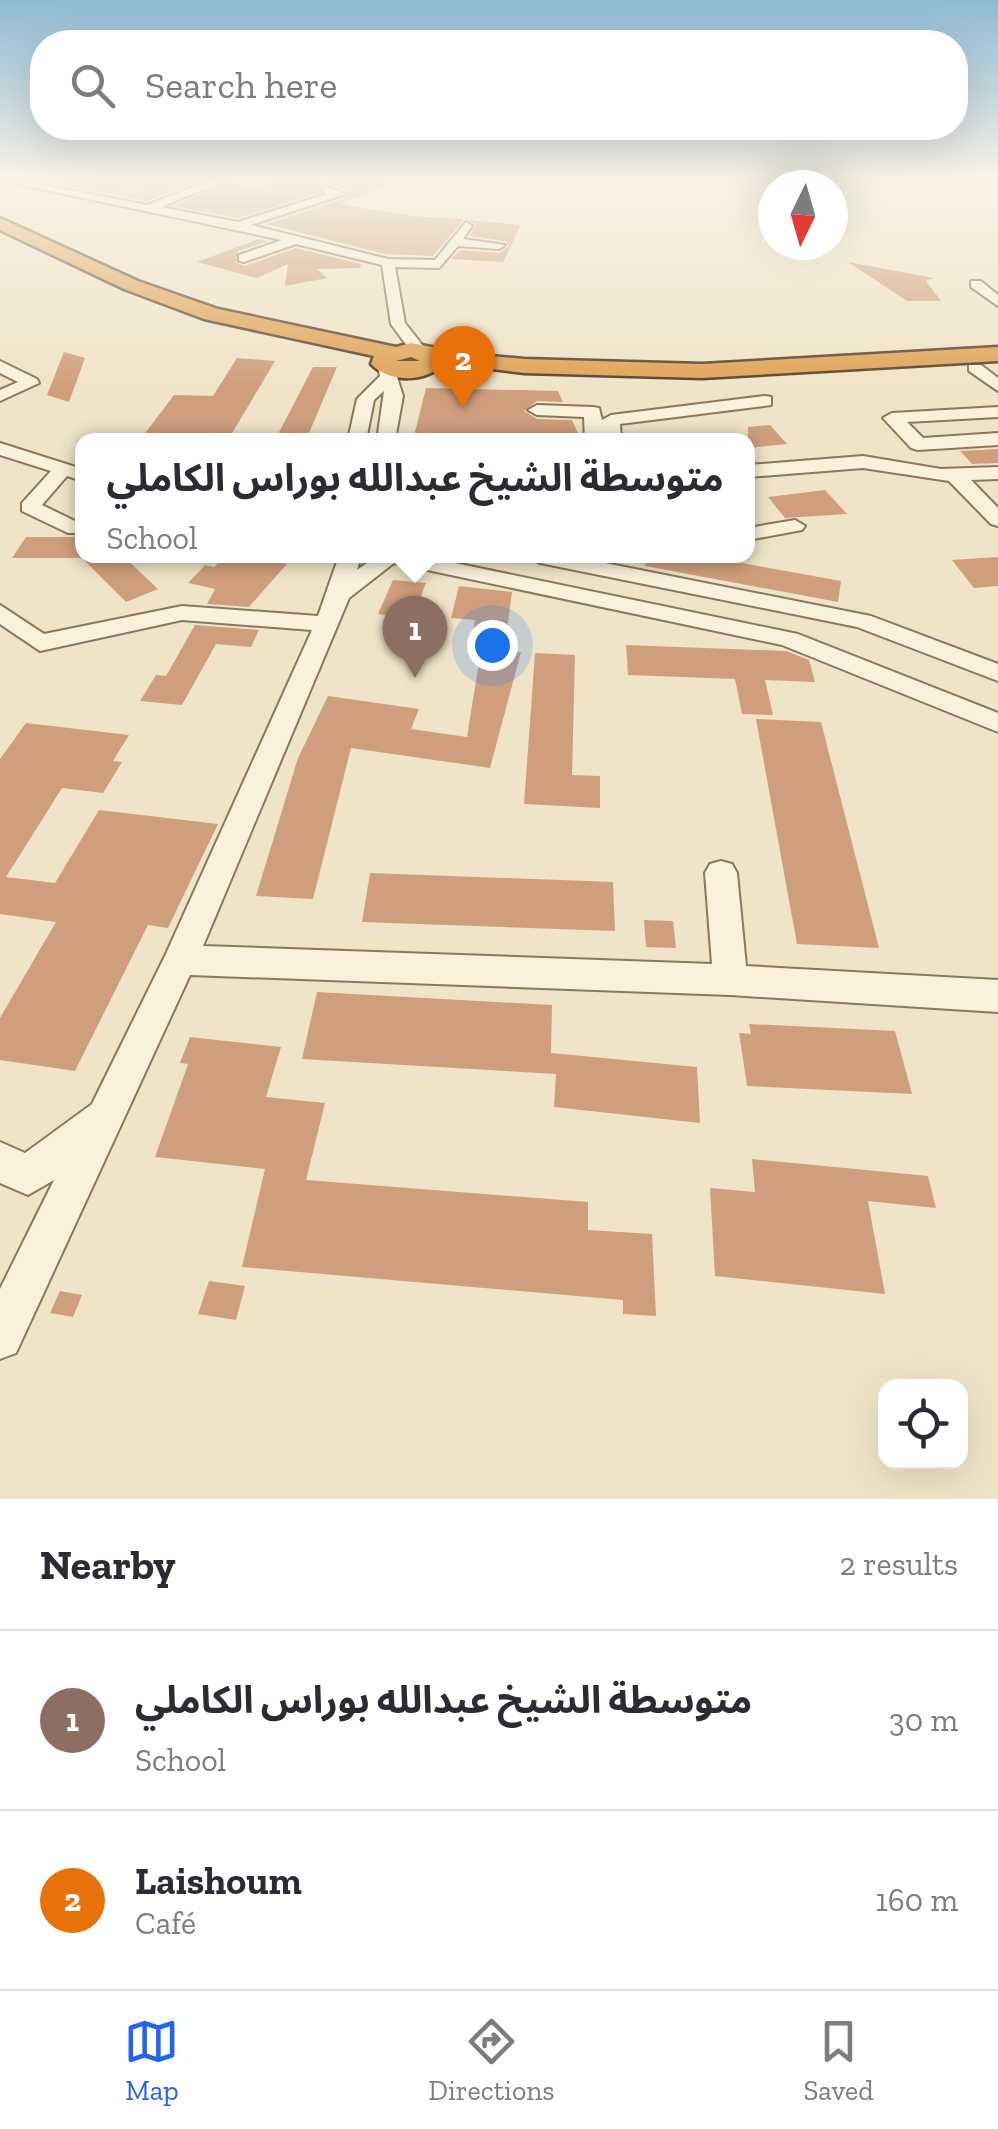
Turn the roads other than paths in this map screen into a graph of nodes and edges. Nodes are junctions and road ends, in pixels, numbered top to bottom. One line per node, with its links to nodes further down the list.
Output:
1 (21, 247): 11 (highway)
2 (49, 247): 11 (highway)
3 (293, 247): 5 (street); 6 (street)
4 (451, 247): 6 (street)
5 (244, 258)
6 (388, 263): 9 (street)
7 (976, 284): 8 (street)
8 (998, 302)
9 (398, 324): 11 (street); 11 (street)
10 (998, 354): 11 (highway)
11 (405, 362): 13 (highway); 17 (street); 17 (street); 20 (street)
12 (0, 366): 15 (street)
13 (986, 368): 14 (street)
14 (998, 386)
15 (0, 396)
16 (765, 402): 23 (street)
17 (393, 407): 21 (street)
18 (537, 410): 22 (street)
19 (998, 412): 24 (street)
20 (358, 433)
21 (387, 433)
22 (594, 433)
23 (612, 433)
24 (998, 438)
25 (0, 450): 27 (street)
26 (755, 470): 29 (street)
27 (73, 471): 32 (street)
28 (998, 472): 29 (street)
29 (955, 476): 30 (street)
30 (998, 520)
31 (794, 526): 33 (street)
32 (75, 529)
33 (755, 533)
34 (348, 563): 38 (street)
35 (387, 563): 38 (street)
36 (423, 563): 41 (street)
37 (575, 563): 40 (street)
38 (333, 610): 39 (street); 43 (street)
39 (0, 612)
40 (998, 673)
41 (998, 724)
42 (721, 873): 44 (street)
43 (180, 960): 44 (street); 46 (street)
44 (730, 980): 45 (street)
45 (998, 996)
46 (105, 1117): 47 (street); 48 (street)
47 (0, 1162)
48 (0, 1337)

